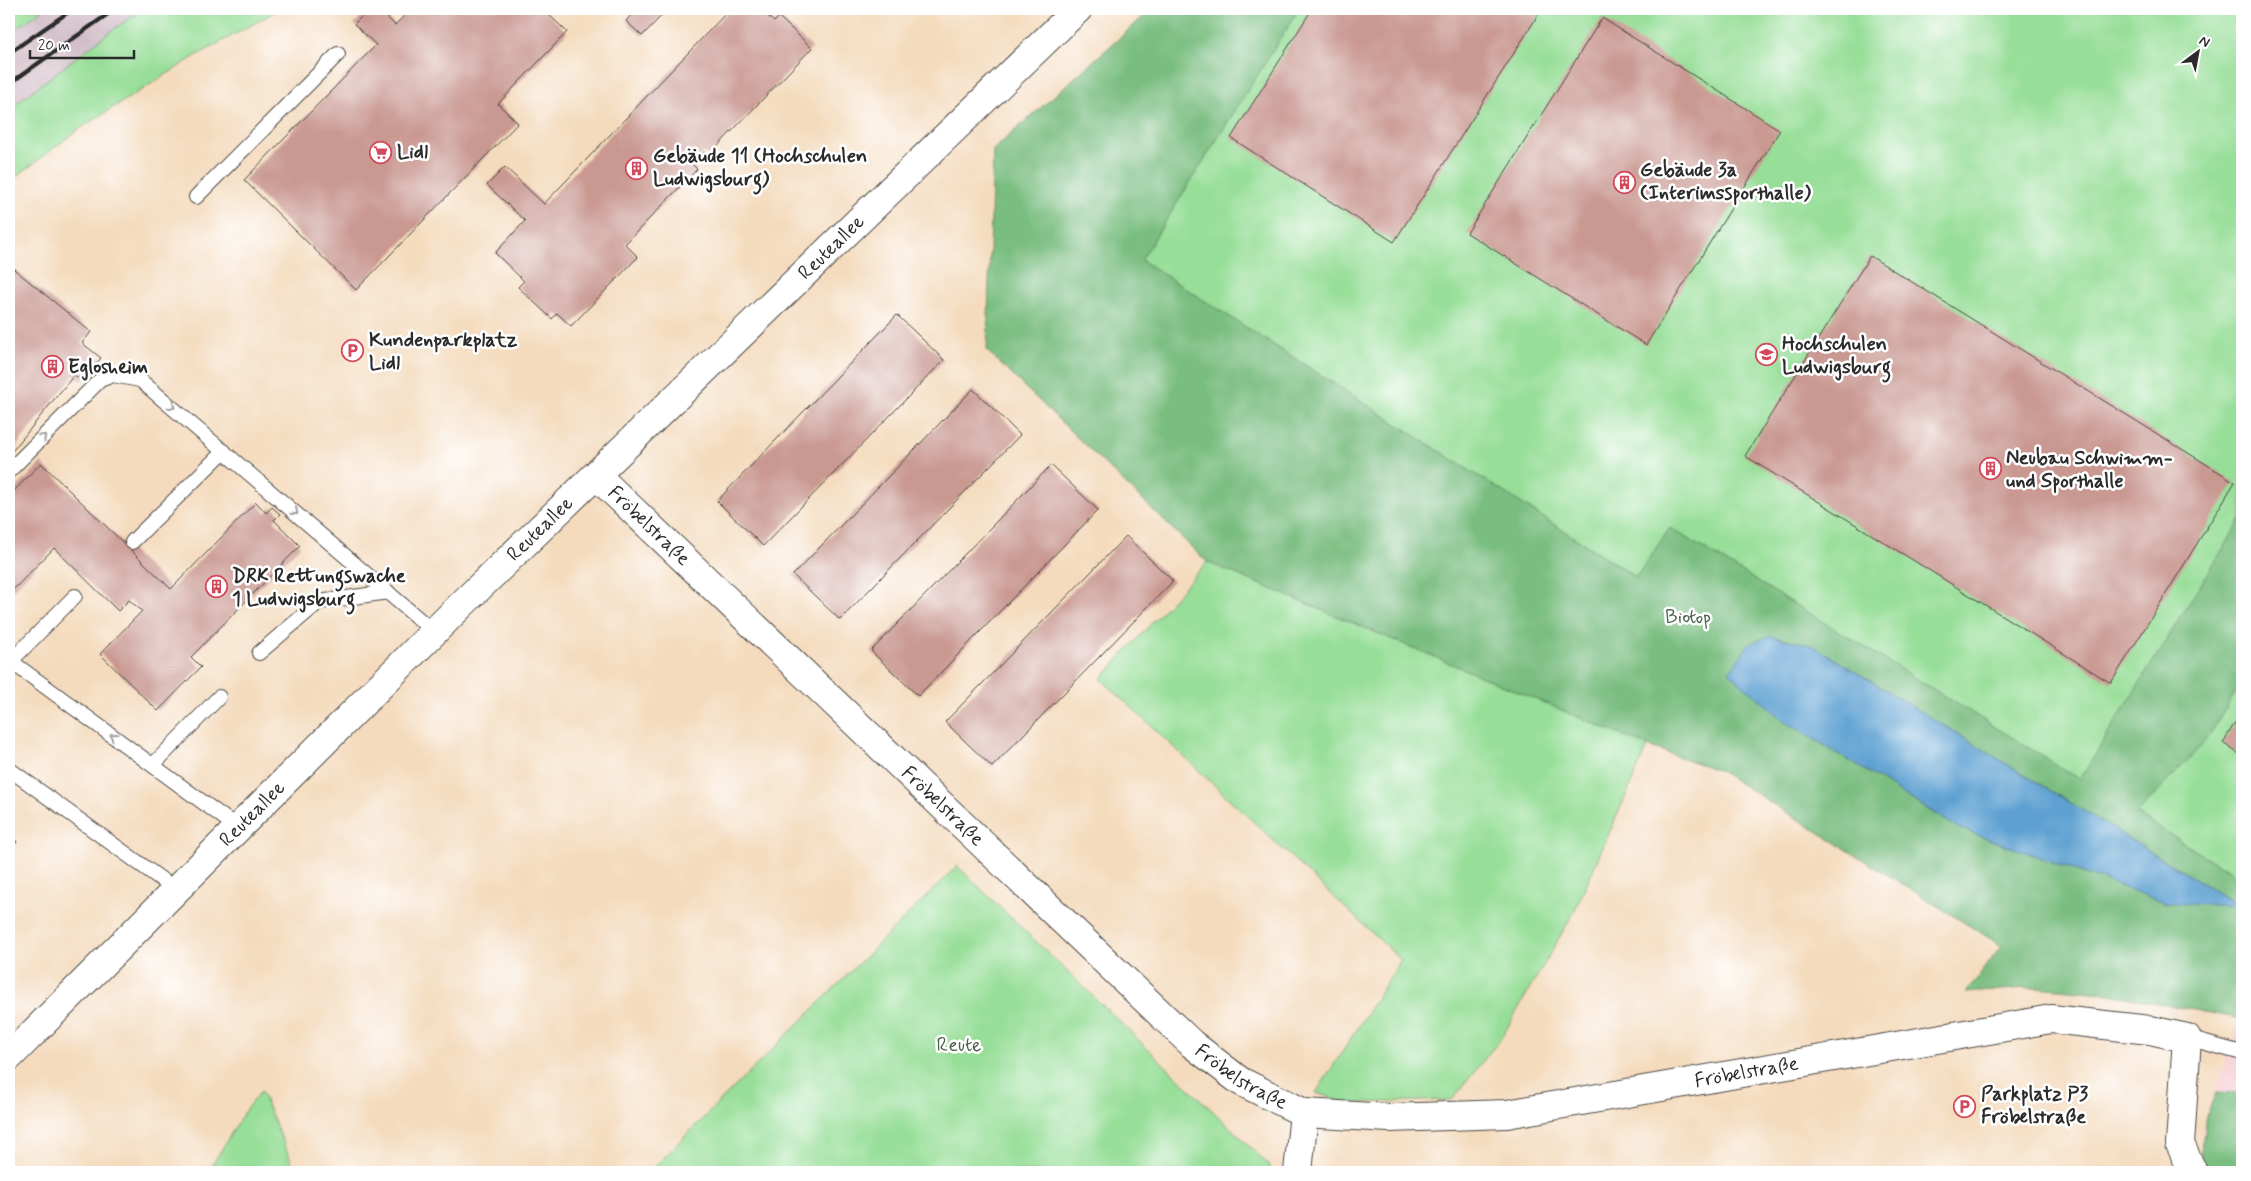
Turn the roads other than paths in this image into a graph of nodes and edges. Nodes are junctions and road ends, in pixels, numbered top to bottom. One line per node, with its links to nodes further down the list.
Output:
1 (1078, 9): 6 (street, Reuteallee)
2 (338, 54): 3 (lane)
3 (196, 197)
4 (224, 451): 5 (lane, one-way to 4); 7 (lane); 8 (lane, one-way to 8)
5 (9, 471)
6 (596, 476): 10 (street, Reuteallee); 21 (street, Fröbelstraße)
7 (132, 542)
8 (388, 592): 10 (lane); 11 (lane)
9 (75, 596): 12 (lane)
10 (434, 632): 16 (street, Reuteallee)
11 (259, 653)
12 (10, 661): 14 (lane, one-way to 12)
13 (218, 697): 14 (lane)
14 (152, 765): 16 (lane)
15 (9, 769): 17 (lane)
16 (238, 828): 17 (street, Reuteallee)
17 (176, 890): 20 (street, Reuteallee)
18 (2187, 1038): 19 (lane, Fröbelstraße); 21 (street, Fröbelstraße); 23 (street)
19 (2242, 1053)
20 (9, 1057)
21 (1304, 1113): 22 (street, Fröbelstraße)
22 (1298, 1172)
23 (2193, 1172)

